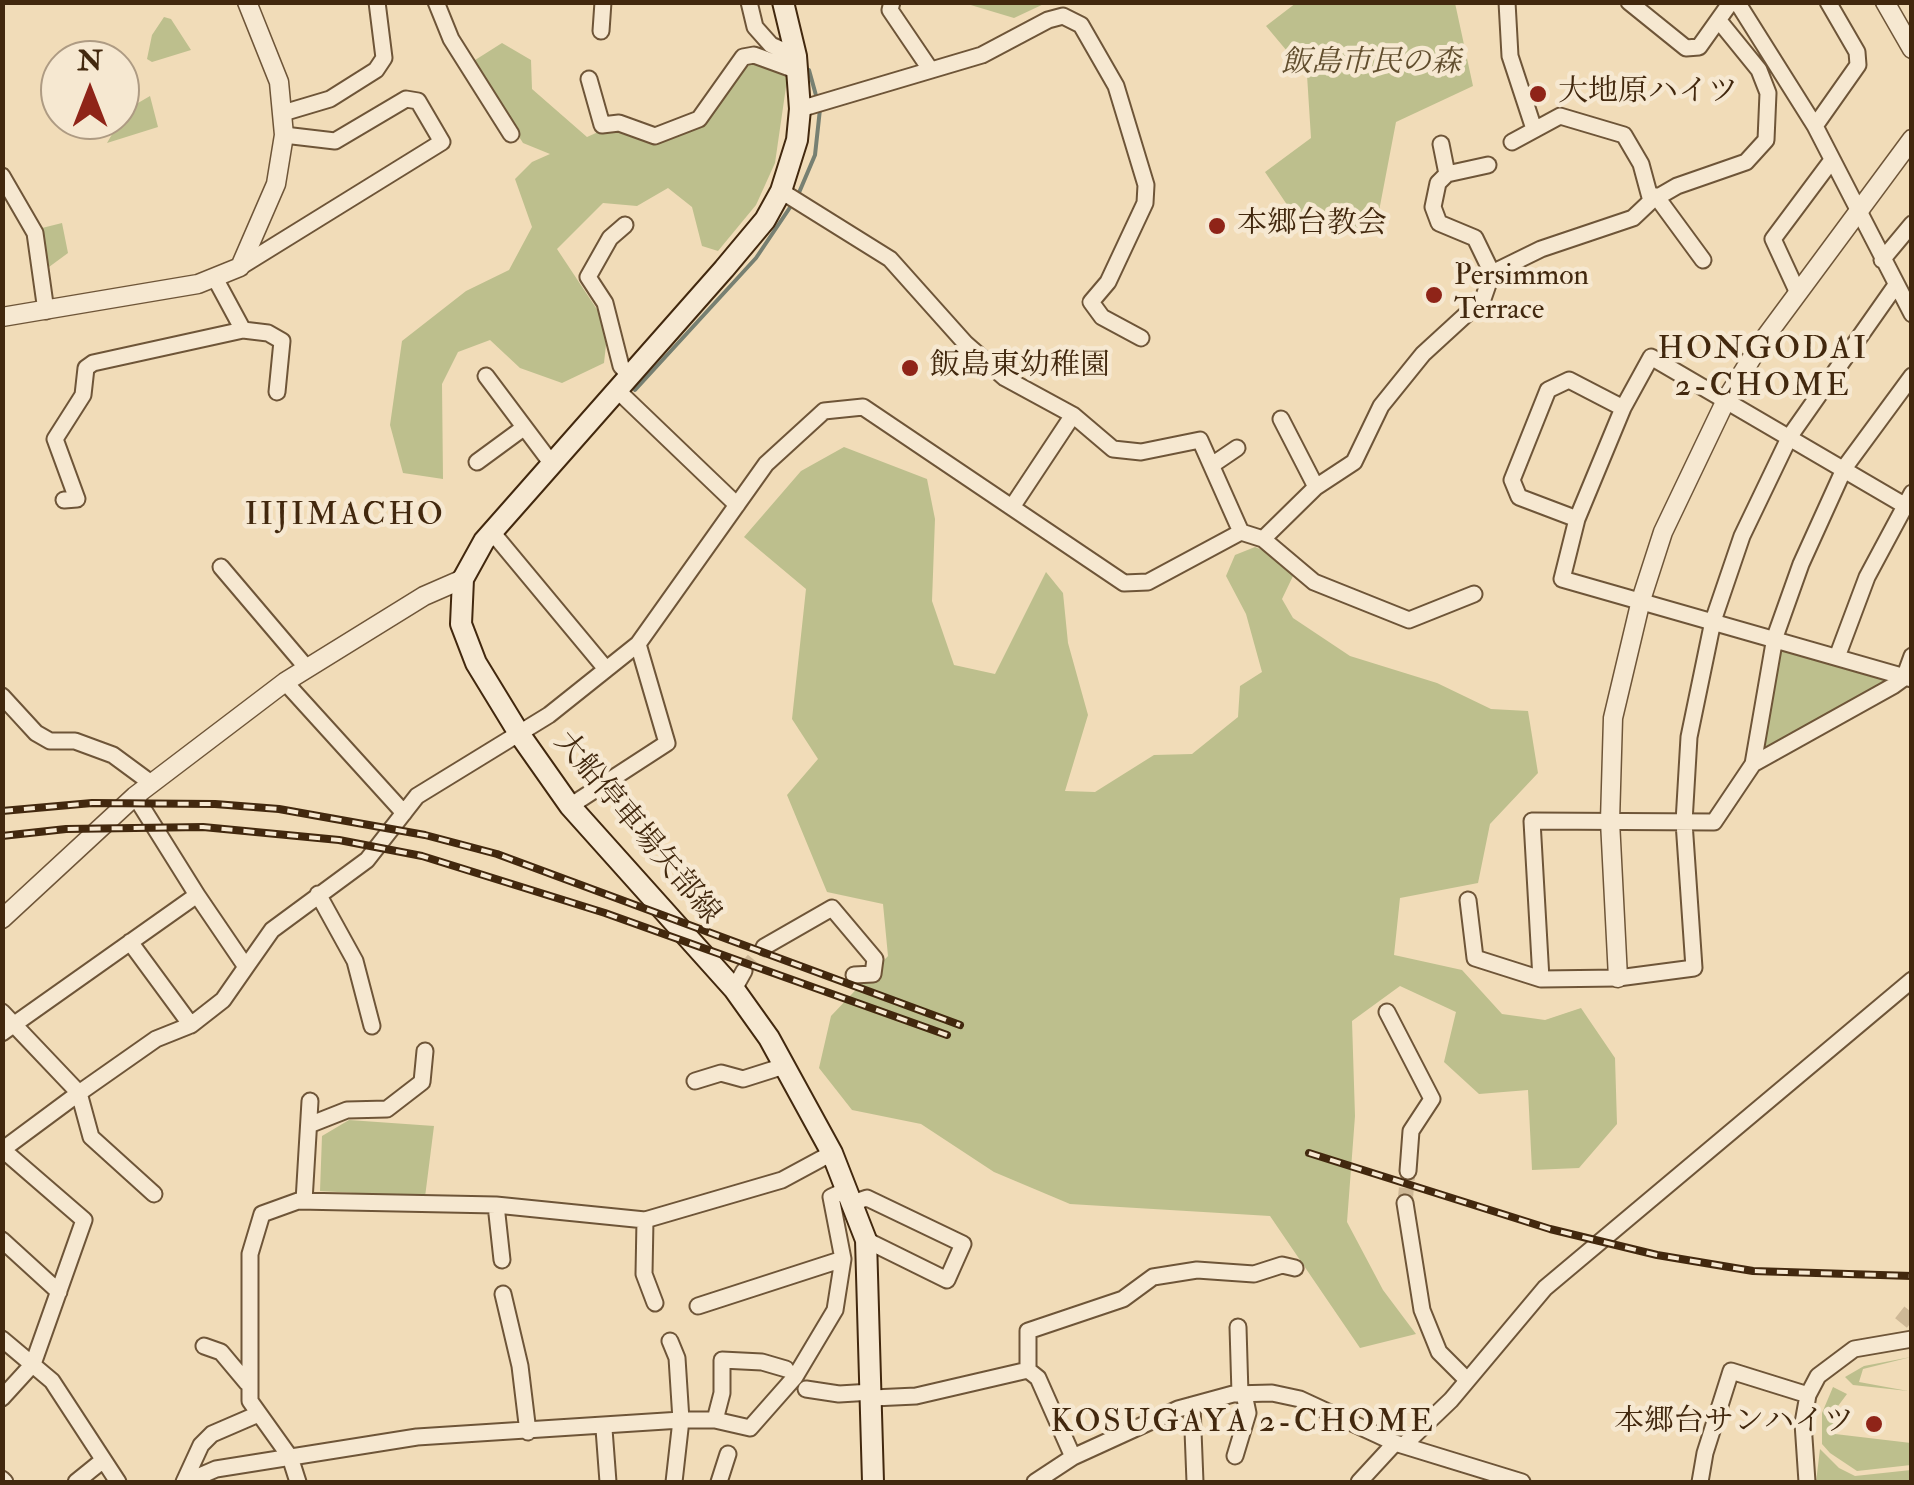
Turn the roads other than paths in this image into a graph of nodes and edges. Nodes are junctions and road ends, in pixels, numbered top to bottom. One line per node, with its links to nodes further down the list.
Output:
1 (247, 2): 20 (street)
2 (377, 2): 20 (street)
3 (436, 2): 23 (street)
4 (603, 2): 14 (street)
5 (749, 2): 16 (street)
6 (783, 2): 16 (main road)
7 (892, 2): 17 (street)
8 (1507, 2): 22 (street)
9 (1629, 2): 13 (street)
10 (1734, 2): 13 (street); 21 (street)
11 (1828, 2): 21 (street)
12 (1884, 2): 15 (street)
13 (1720, 22): 33 (street)
14 (601, 32)
15 (1912, 48)
16 (797, 64): 18 (street); 19 (main road)
17 (930, 69): 19 (street); 48 (street)
18 (590, 79)
19 (800, 109): 32 (main road)
20 (283, 113): 24 (street)
21 (1815, 126): 28 (street)
22 (1534, 129): 26 (street); 33 (street)
23 (511, 134)
24 (284, 135): 39 (street); 39 (street)
25 (1912, 139): 34 (street)
26 (1512, 142)
27 (1441, 144): 30 (street)
28 (1832, 160): 34 (street); 43 (street)
29 (1488, 165): 30 (street)
30 (1447, 174): 40 (street)
31 (2, 176): 44 (street)
32 (781, 191): 51 (main road); 55 (street)
33 (1653, 198): 37 (street); 40 (street)
34 (1857, 211): 38 (street); 43 (street)
35 (1912, 224): 38 (street)
36 (624, 225): 51 (street)
37 (1704, 260)
38 (1882, 260): 42 (street)
39 (240, 266): 41 (street)
40 (1492, 272): 64 (street)
41 (216, 280): 44 (street); 47 (street)
42 (1896, 285): 45 (street); 58 (street)
43 (1798, 293): 53 (street)
44 (46, 311): 46 (street)
45 (1912, 314)
46 (2, 317)
47 (243, 330): 52 (street); 66 (street)
48 (1140, 338)
49 (486, 376): 57 (street)
50 (1912, 376): 63 (street)
51 (624, 383): 61 (main road); 67 (street)
52 (277, 392)
53 (1726, 398): 54 (street); 58 (street); 76 (street)
54 (1623, 408): 69 (street); 69 (street)
55 (1073, 415): 62 (street); 68 (street)
56 (1281, 419): 64 (street)
57 (522, 429): 60 (street); 61 (street)
58 (1790, 436): 63 (street); 77 (street)
59 (1236, 448): 62 (street)
60 (476, 462)
61 (552, 464): 70 (main road)
62 (1212, 465): 71 (street)
63 (1845, 468): 65 (street); 78 (street)
64 (1316, 487): 72 (street)
65 (1908, 499): 81 (street)
66 (64, 500)
67 (737, 506): 68 (street); 79 (street)
68 (1012, 507): 71 (street)
69 (1577, 519): 76 (street)
70 (492, 532): 74 (main road); 83 (street)
71 (1241, 532): 72 (street)
72 (1263, 538): 75 (street)
73 (221, 567): 82 (street)
74 (463, 579): 82 (street); 87 (main road, 大船停車場矢部線)
75 (1474, 594)
76 (1641, 600): 77 (street); 93 (street)
77 (1714, 621): 78 (street); 94 (street)
78 (1774, 637): 81 (street); 88 (street)
79 (638, 644): 83 (street); 91 (street)
80 (1912, 656): 84 (street)
81 (1838, 657): 84 (street)
82 (306, 667): 85 (street)
83 (606, 669): 87 (street)
84 (1908, 678): 88 (street)
85 (286, 682): 89 (street); 92 (street)
86 (2, 696): 89 (street)
87 (520, 735): 91 (main road, 大船停車場矢部線); 92 (street)
88 (1753, 764): 94 (street)
89 (150, 784): 90 (street)
90 (136, 796): 96 (street); 98 (street)
91 (570, 806): 111 (main road, 大船停車場矢部線)
92 (404, 813): 95 (street)
93 (1610, 821): 94 (street); 103 (street); 104 (street)
94 (1684, 822): 103 (street)
95 (318, 894): 101 (street); 109 (street)
96 (198, 895): 99 (street); 101 (street)
97 (1468, 900): 104 (street)
98 (2, 918)
99 (130, 942): 107 (street); 108 (street)
100 (764, 947): 102 (street)
101 (246, 966): 108 (street)
102 (854, 975)
103 (1618, 978): 104 (street)
104 (1541, 979)
105 (1912, 980): 142 (street)
106 (1388, 1012): 118 (street)
107 (6, 1023): 113 (street)
108 (191, 1025): 113 (street)
109 (372, 1026)
110 (425, 1051): 115 (street)
111 (784, 1066): 112 (street); 117 (main road, 大船停車場矢部線)
112 (694, 1081)
113 (78, 1093): 116 (street); 119 (street)
114 (310, 1100): 115 (street)
115 (308, 1125): 121 (street)
116 (2, 1150): 130 (street)
117 (832, 1154): 120 (main road, 大船停車場矢部線); 124 (street)
118 (1408, 1171)
119 (154, 1194)
120 (852, 1196): 126 (main road, 大船停車場矢部線); 126 (street); 127 (street)
121 (304, 1201): 123 (street); 144 (street)
122 (1406, 1203): 142 (street)
123 (496, 1205): 124 (street); 128 (street)
124 (645, 1220): 132 (street)
125 (2, 1240): 130 (street)
126 (866, 1240): 146 (main road, 大船停車場矢部線)
127 (842, 1258): 133 (street); 143 (street)
128 (502, 1260)
129 (1295, 1268): 141 (street)
130 (59, 1292): 140 (street)
131 (504, 1294): 154 (street)
132 (655, 1303)
133 (698, 1306)
134 (1901, 1323): 137 (street)
135 (1238, 1326): 145 (street)
136 (2, 1339): 140 (street)
137 (1903, 1340): 147 (street)
138 (670, 1342): 151 (street)
139 (204, 1346): 144 (street)
140 (32, 1364): 148 (street); 160 (street)
141 (1028, 1370): 146 (street); 159 (street)
142 (1467, 1380): 155 (street)
143 (793, 1382): 146 (street); 152 (street); 152 (street)
144 (247, 1383): 150 (street)
145 (1242, 1394): 149 (street); 155 (street); 157 (street)
146 (872, 1395): 169 (main road, 大船停車場矢部線)
147 (1808, 1395): 174 (street); 175 (street)
148 (2, 1398)
149 (1192, 1405): 159 (street); 171 (street)
150 (256, 1416): 158 (street); 164 (street)
151 (682, 1420): 152 (street); 153 (street); 167 (street)
152 (715, 1420)
153 (604, 1428): 154 (street); 166 (street)
154 (528, 1432): 158 (street)
155 (1400, 1444): 161 (street); 172 (street)
156 (728, 1454): 168 (street)
157 (1236, 1456)
158 (290, 1457): 164 (street); 165 (street)
159 (1074, 1457): 170 (street)
160 (102, 1461): 162 (street); 163 (street)
161 (1477, 1476): 173 (street)
162 (76, 1482)
163 (118, 1482)
164 (185, 1482)
165 (298, 1482)
166 (608, 1482)
167 (674, 1482)
168 (719, 1482)
169 (873, 1482)
170 (1036, 1482)
171 (1195, 1482)
172 (1360, 1482)
173 (1522, 1482)
174 (1700, 1482)
175 (1807, 1482)

